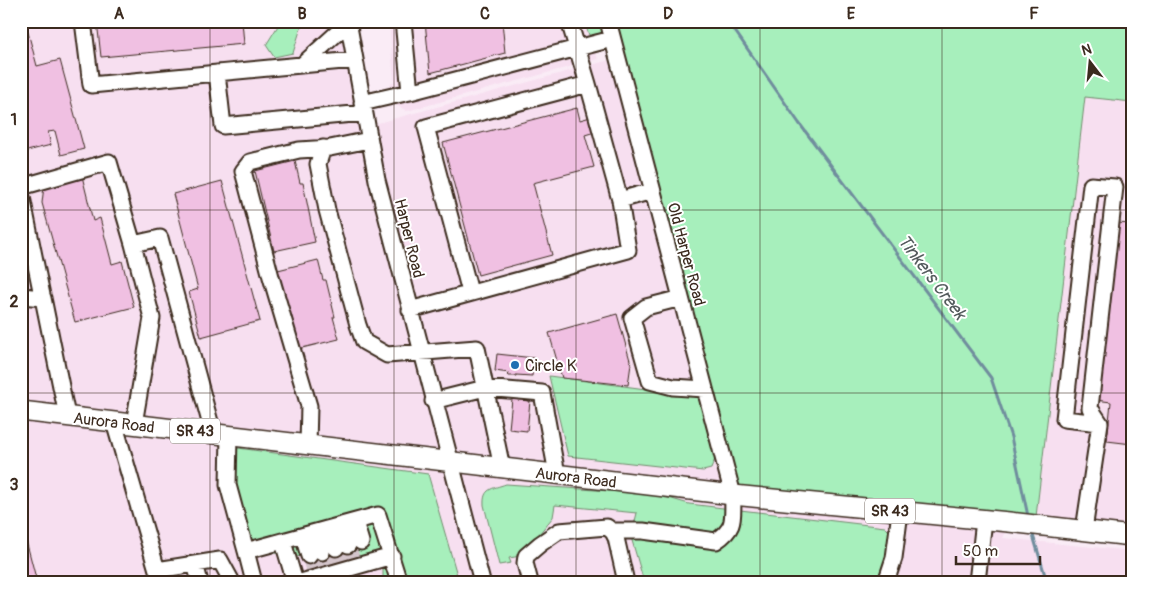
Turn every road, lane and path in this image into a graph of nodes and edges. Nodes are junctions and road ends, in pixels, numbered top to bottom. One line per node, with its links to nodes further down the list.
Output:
1 (83, 21): 10 (street)
2 (403, 21): 12 (street)
3 (569, 21): 7 (street)
4 (608, 21): 6 (street, Old Harper Road)
5 (348, 22): 8 (street, Harper Road); 9 (street)
6 (612, 39): 7 (street); 17 (street, Old Harper Road)
7 (577, 47): 11 (street); 12 (street)
8 (354, 60): 9 (street); 13 (street, Harper Road)
9 (302, 65): 10 (street)
10 (217, 73): 13 (street)
11 (588, 84): 19 (street); 21 (street)
12 (410, 92): 13 (street)
13 (363, 108): 14 (street, Harper Road)
14 (369, 140): 15 (street); 25 (street, Harper Road)
15 (323, 148): 26 (street); 36 (street)
16 (21, 187): 20 (street)
17 (652, 191): 19 (street); 23 (street, Old Harper Road)
18 (21, 192): 24 (street)
19 (620, 200): 21 (street)
20 (133, 244): 34 (street); 35 (street)
21 (470, 292): 25 (street)
22 (21, 296): 24 (street)
23 (681, 298): 28 (street, Old Harper Road); 28 (street)
24 (43, 300): 31 (street)
25 (410, 310): 26 (street, Harper Road)
26 (420, 352): 27 (street); 29 (street, Harper Road)
27 (485, 388): 29 (street); 38 (street); 39 (street)
28 (705, 389): 40 (street, Old Harper Road)
29 (433, 401): 37 (street, Harper Road)
30 (21, 411): 31 (main road, Aurora Road / SR 43)
31 (67, 416): 32 (main road, Aurora Road / SR 43)
32 (114, 422): 34 (main road, Aurora Road / SR 43); 52 (street)
33 (1100, 423): 33 (street); 44 (street)
34 (134, 424): 35 (main road, Aurora Road / SR 43)
35 (221, 434): 36 (main road, Aurora Road / SR 43); 48 (street)
36 (308, 445): 37 (main road, Aurora Road / SR 43)
37 (449, 462): 38 (main road, Aurora Road / SR 43); 53 (street, Harper Road)
38 (502, 468): 39 (main road, Aurora Road / SR 43)
39 (557, 474): 40 (main road, Aurora Road / SR 43)
40 (733, 495): 41 (main road, Aurora Road / SR 43); 45 (street, Old Harper Road)
41 (900, 512): 42 (main road, Aurora Road / SR 43); 61 (street)
42 (984, 520): 44 (main road, Aurora Road / SR 43); 62 (street)
43 (329, 529): 47 (street); 49 (street); 50 (street); 50 (street); 50 (street)
44 (1084, 530): 46 (main road, Aurora Road / SR 43)
45 (612, 531): 59 (street, Old Harper Road); 60 (street)
46 (1132, 536)
47 (283, 542): 48 (street); 57 (street)
48 (246, 551): 56 (street)
49 (392, 556): 50 (street); 58 (street)
50 (336, 562)
51 (195, 564): 52 (street); 54 (street); 55 (street)
52 (164, 575)
53 (481, 581)
54 (200, 582)
55 (232, 582)
56 (254, 582)
57 (295, 582)
58 (399, 582)
59 (530, 582)
60 (626, 582)
61 (886, 582)
62 (977, 582)

